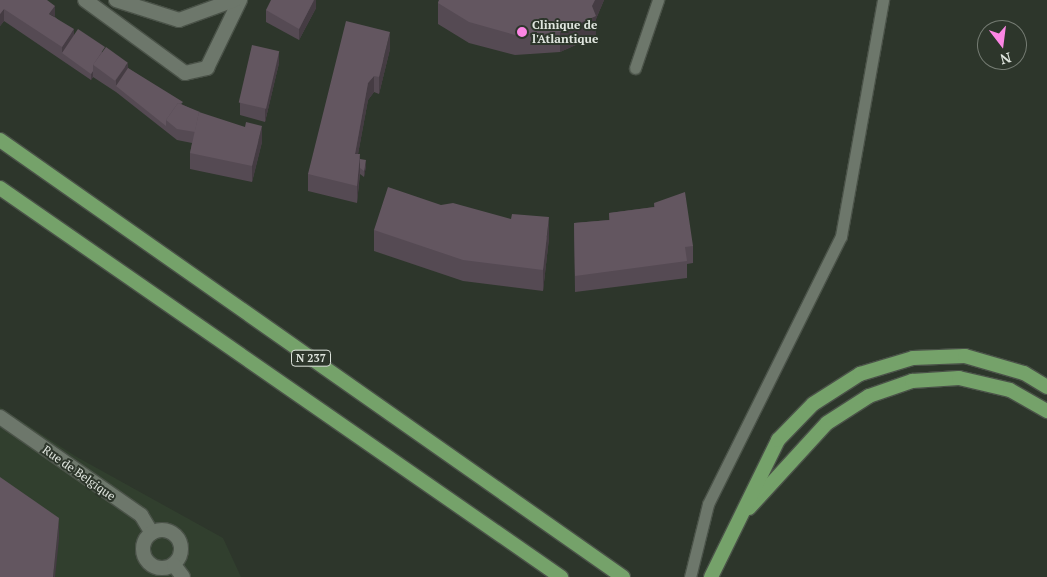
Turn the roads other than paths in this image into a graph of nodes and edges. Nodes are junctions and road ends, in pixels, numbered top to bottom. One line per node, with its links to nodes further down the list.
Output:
1 (85, 0): 4 (street)
2 (116, 0): 3 (street)
3 (234, 0)
4 (240, 0)
5 (658, 0): 7 (lane)
6 (883, 0): 19 (lane)
7 (635, 68)
8 (0, 140): 16 (highway, N 237)
9 (0, 188): 18 (highway)
10 (1047, 387): 13 (highway)
11 (1047, 411): 13 (highway)
12 (0, 417): 14 (street, Rue de Belgique)
13 (740, 518): 20 (highway)
14 (152, 533): 15 (street); 15 (street)
15 (174, 564): 17 (street)
16 (622, 576)
17 (183, 577)
18 (561, 577)
19 (690, 577)
20 (711, 577)

